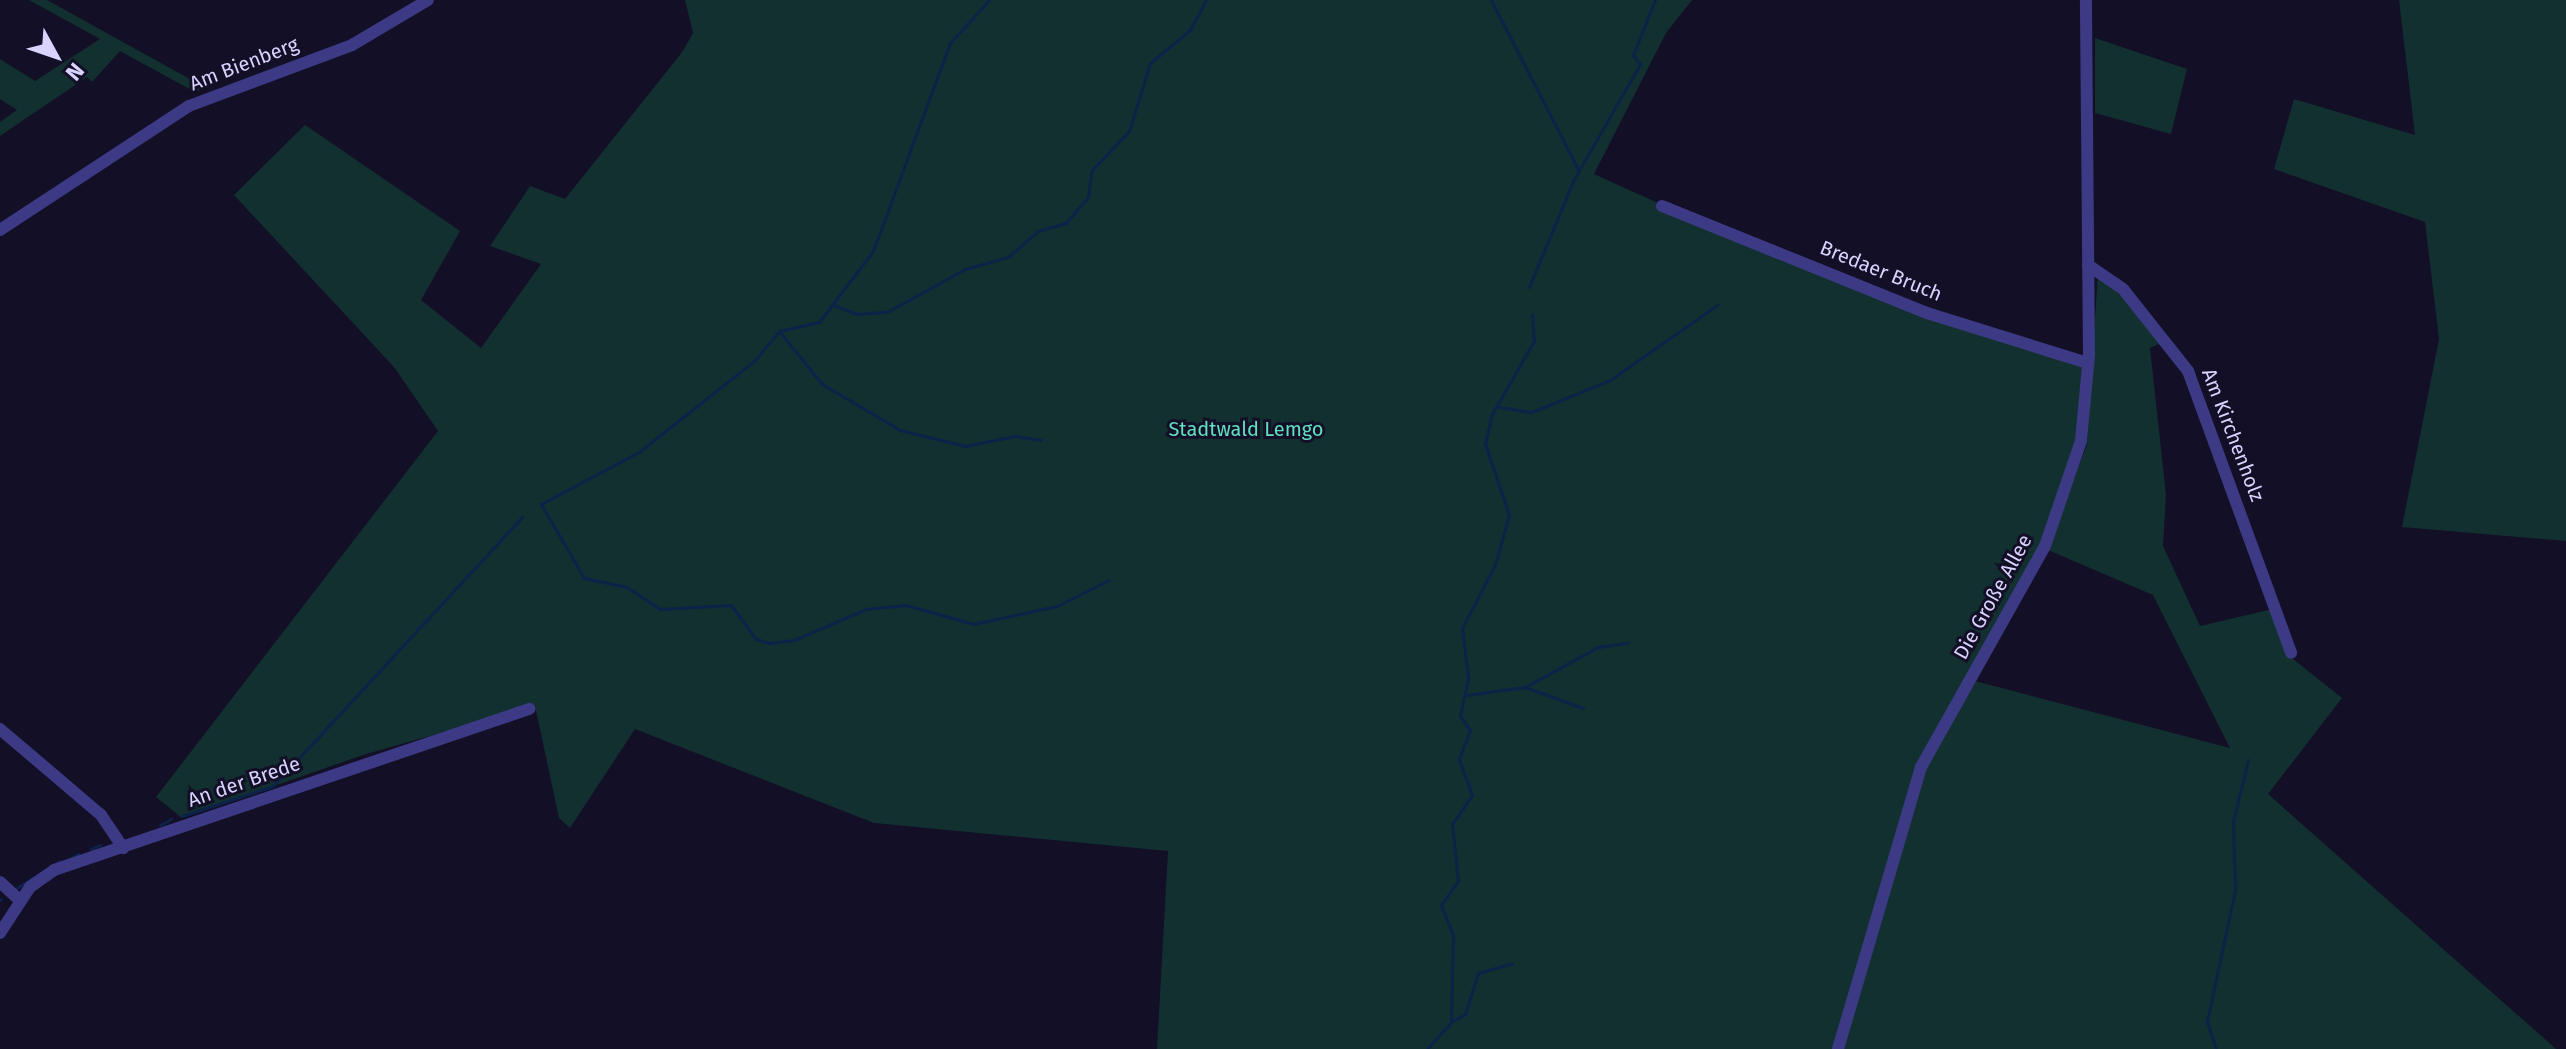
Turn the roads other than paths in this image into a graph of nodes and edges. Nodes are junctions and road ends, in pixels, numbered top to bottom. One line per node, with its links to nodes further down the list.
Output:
1 (428, 0): 4 (street, Am Bienberg)
2 (2086, 0): 5 (street, Die Große Allee)
3 (1662, 206): 6 (street, Bredaer Bruch)
4 (0, 230)
5 (2088, 265): 6 (street, Die Große Allee); 7 (street, Am Kirchenholz)
6 (2088, 363): 14 (street, Die Große Allee)
7 (2291, 653)
8 (529, 709): 10 (street, An der Brede)
9 (0, 729): 10 (street)
10 (123, 848): 12 (street, An der Brede)
11 (0, 882): 12 (street)
12 (19, 900): 13 (street, An der Brede)
13 (0, 933)
14 (1838, 1049)

